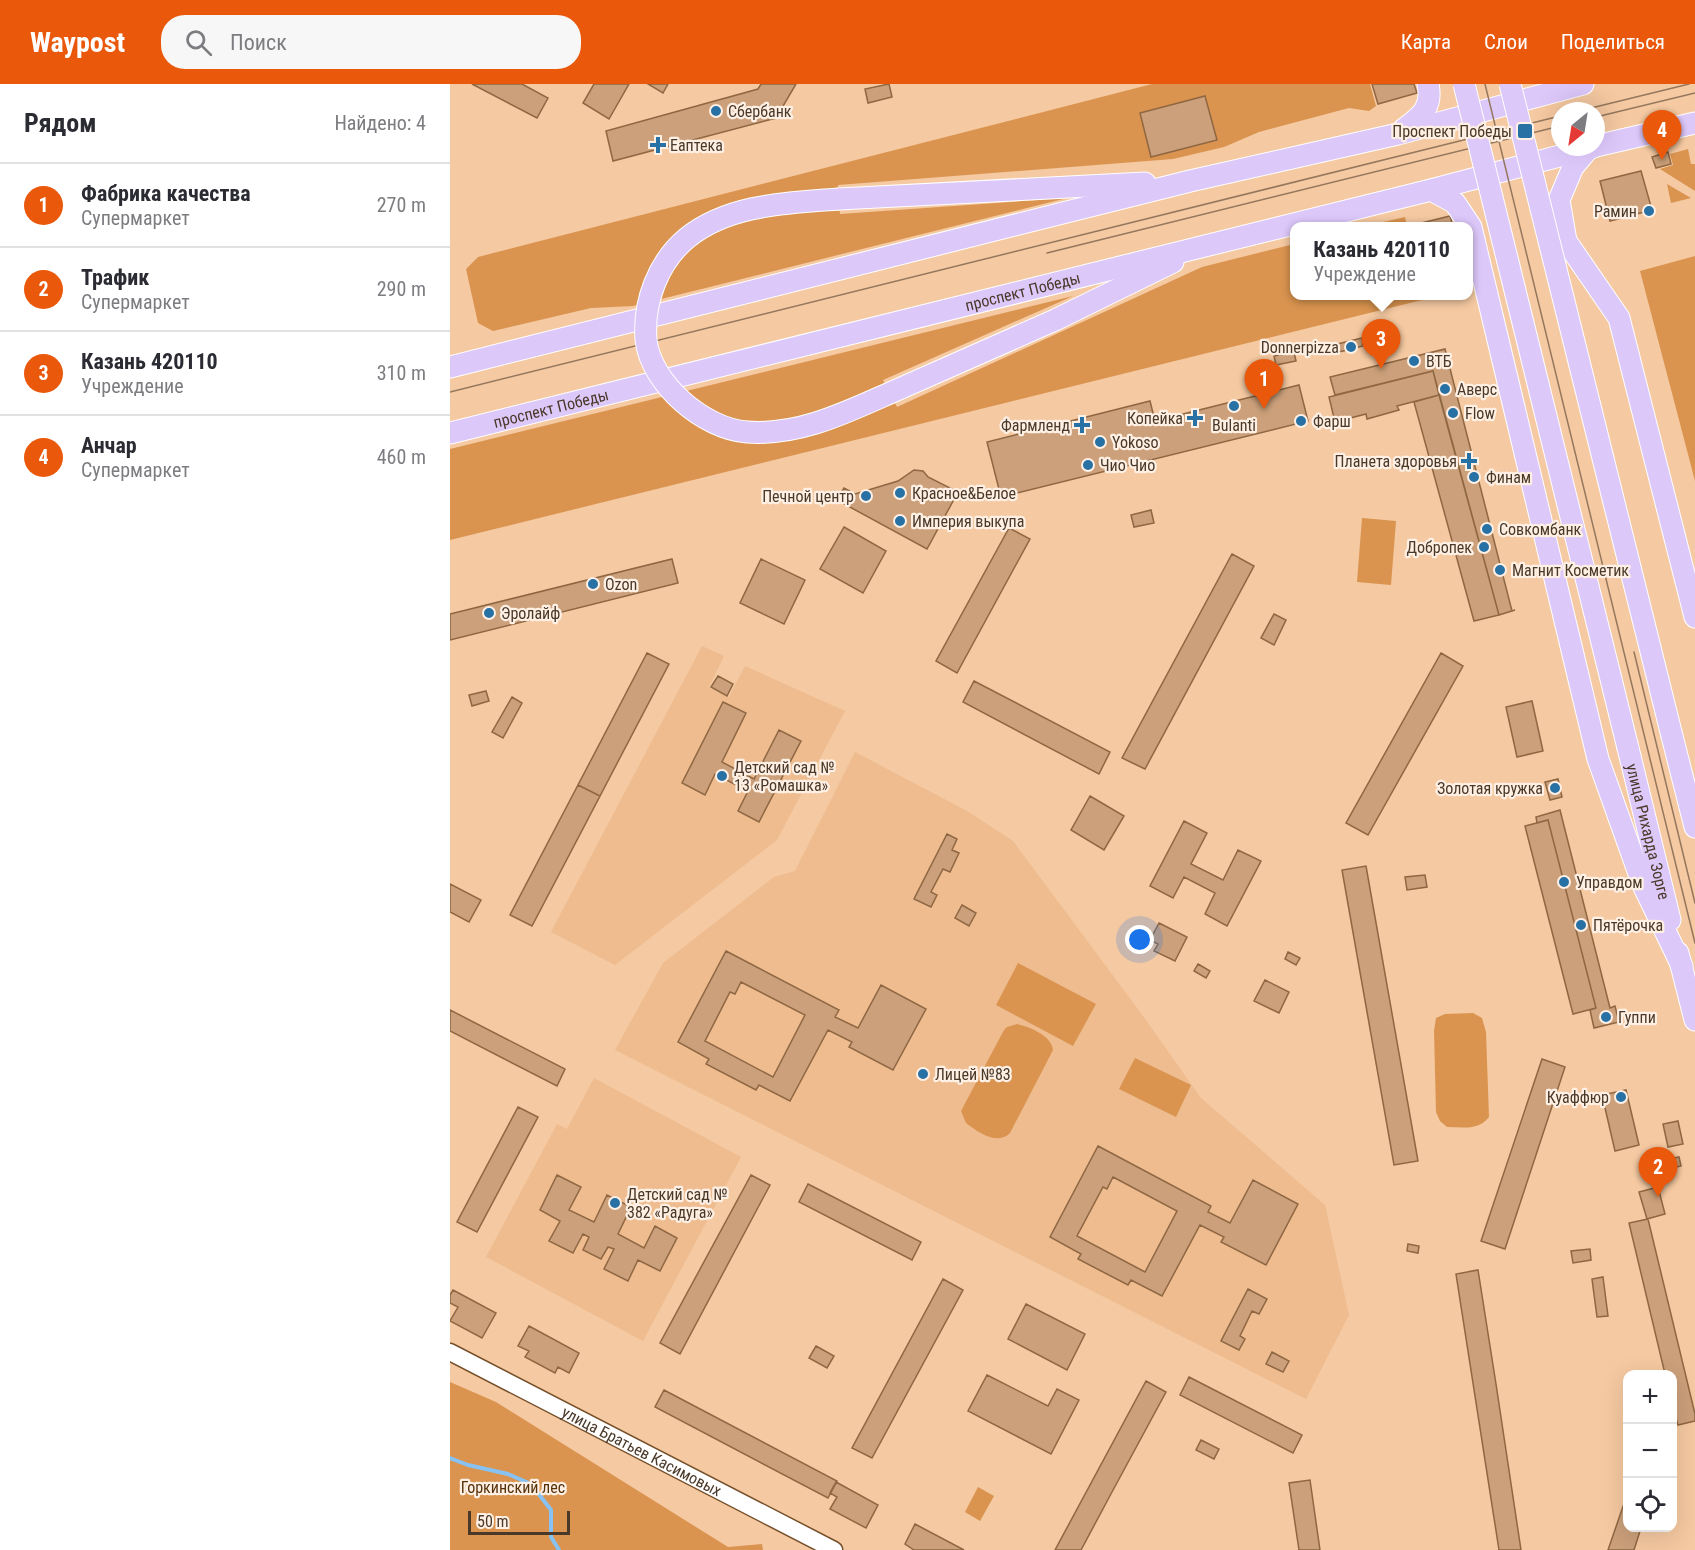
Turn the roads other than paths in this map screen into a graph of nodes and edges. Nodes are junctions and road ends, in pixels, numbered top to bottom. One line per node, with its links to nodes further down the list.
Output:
1 (1428, 84): 7 (main road)
2 (1464, 84): 22 (main road, улица Рихарда Зорге, bridge)
3 (1510, 84): 21 (main road, bridge)
4 (1541, 84): 5 (main road)
5 (1574, 86): 7 (main road)
6 (1695, 123): 8 (main road, проспект Победы)
7 (1398, 134): 11 (main road)
8 (1605, 144)
9 (1559, 156): 12 (main road, проспект Победы)
10 (1584, 156): 20 (main road)
11 (1190, 181): 17 (main road, bridge); 18 (main road)
12 (1431, 190): 13 (main road, проспект Победы); 14 (main road)
13 (1298, 222)
14 (1468, 222)
15 (1290, 224): 17 (main road, проспект Победы)
16 (1473, 235): 22 (main road)
17 (1211, 243): 19 (main road, проспект Победы)
18 (450, 367)
19 (450, 433)
20 (1695, 617)
21 (1695, 827)
22 (1682, 966): 23 (main road, улица Рихарда Зорге)
23 (1695, 1020)
24 (450, 1352): 25 (street, улица Братьев Касимовых)
25 (834, 1550)

